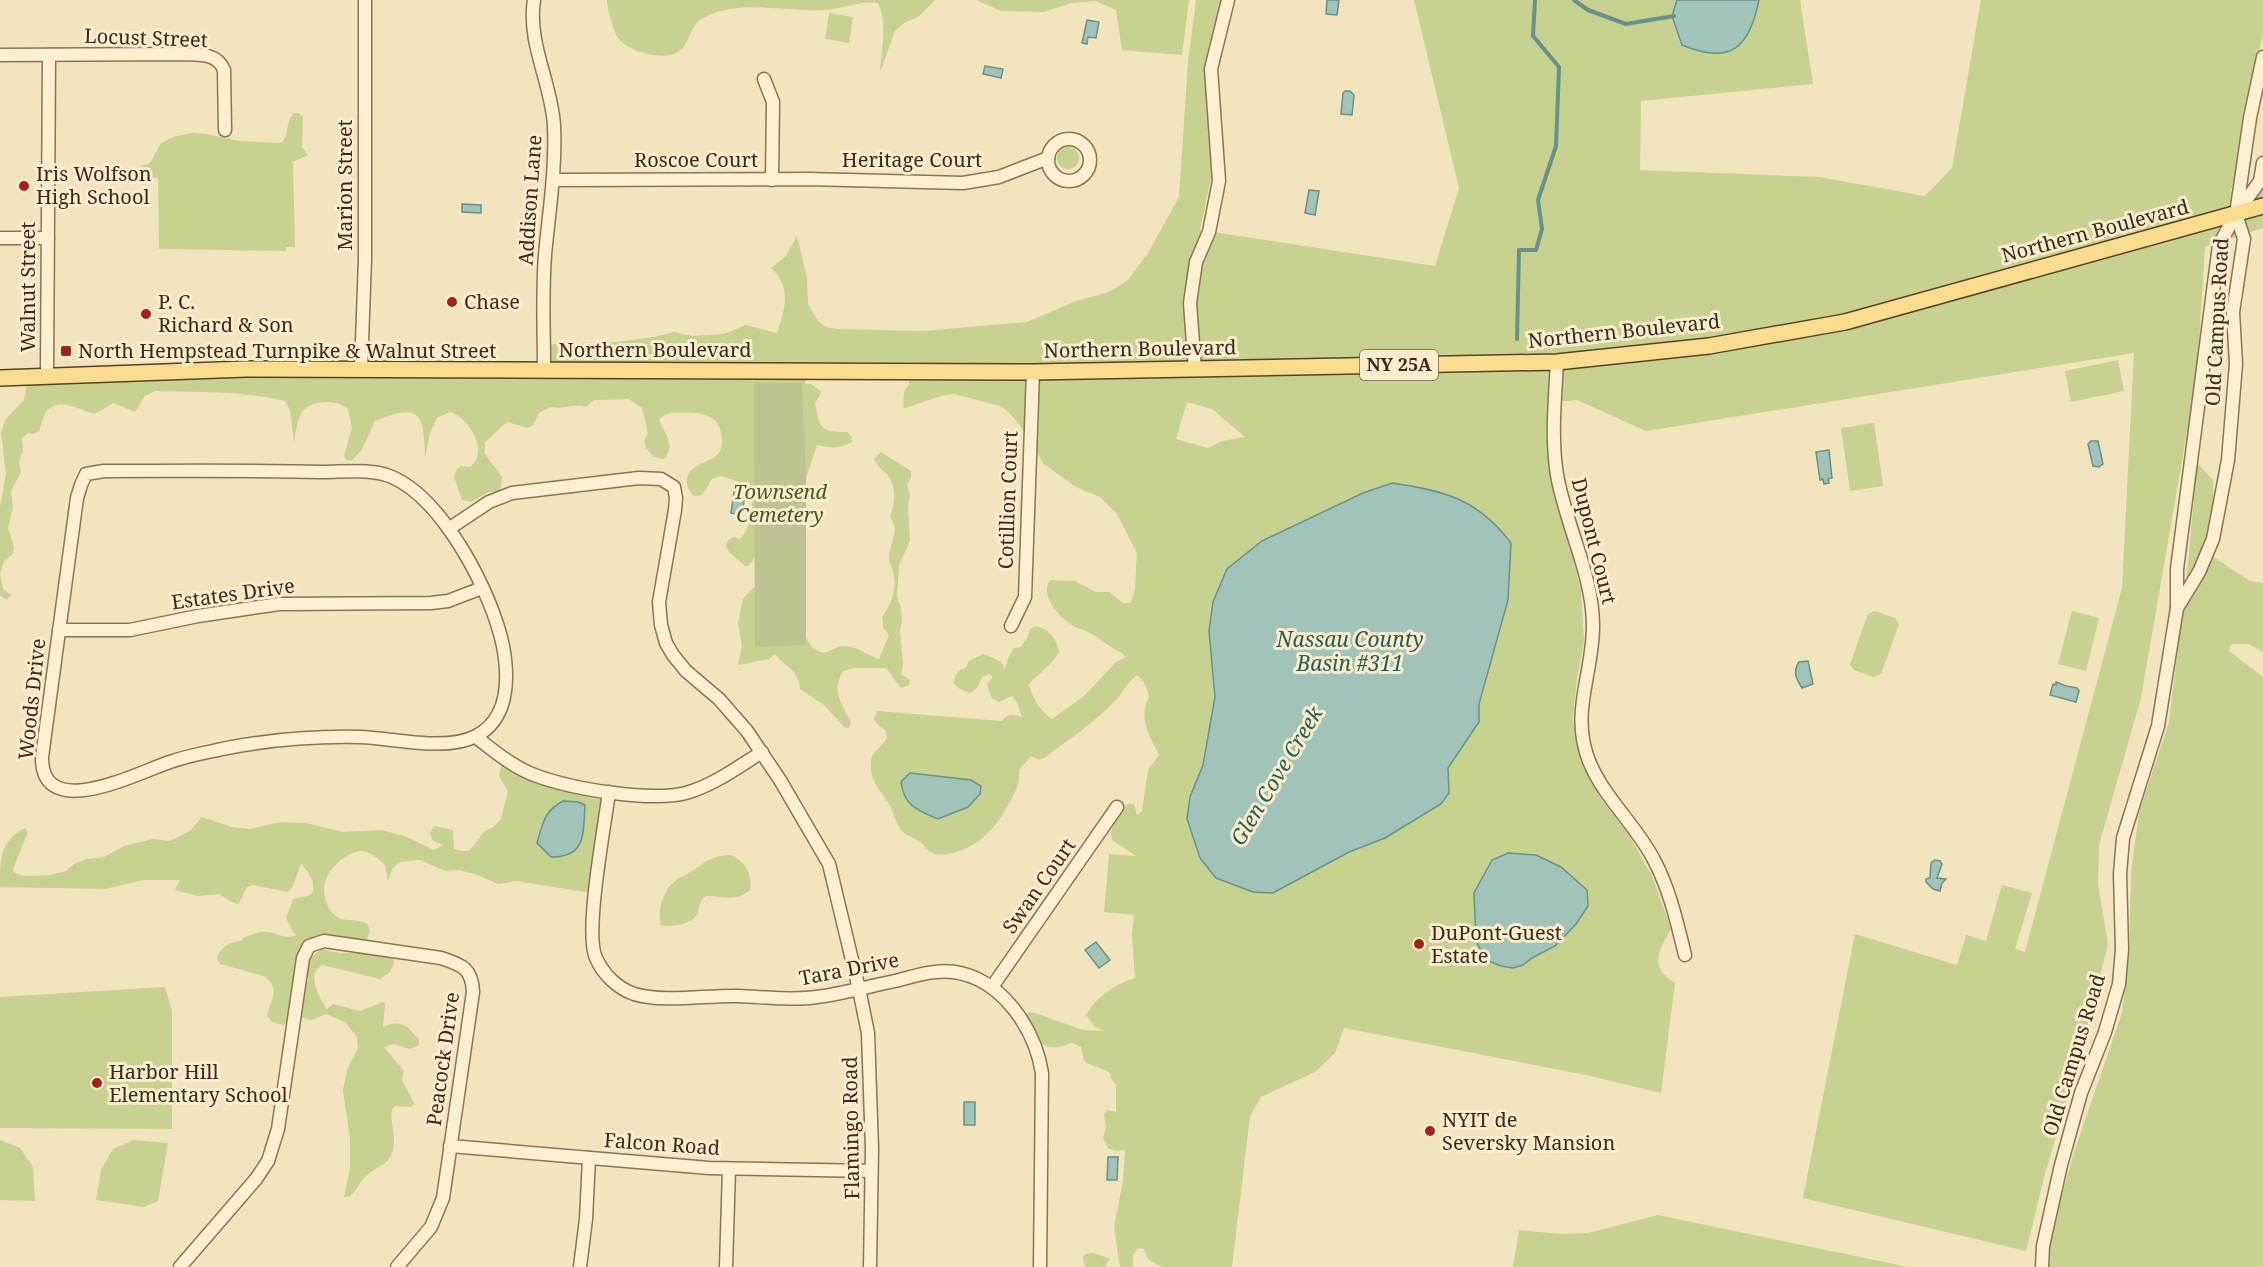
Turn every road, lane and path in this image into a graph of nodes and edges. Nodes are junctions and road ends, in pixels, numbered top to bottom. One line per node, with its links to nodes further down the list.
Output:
1 (365, 0): 18 (street, Marion Street)
2 (534, 0): 11 (street, Addison Lane)
3 (1228, 0): 19 (street)
4 (0, 55): 5 (street, Locust Street)
5 (49, 55): 8 (street, Locust Street); 16 (street, Walnut Street)
6 (2263, 57): 14 (street)
7 (764, 79): 12 (street, Roscoe Court)
8 (225, 130)
9 (1048, 158): 12 (street, Heritage Court)
10 (2263, 163): 14 (street)
11 (553, 180): 12 (street, Roscoe Court); 20 (street, Addison Lane)
12 (772, 180)
13 (2263, 206): 14 (main road, Northern Boulevard / NY 25A)
14 (2236, 214): 17 (main road, Northern Boulevard / NY 25A); 26 (street, Old Campus Road); 26 (street, Old Campus Road)
15 (0, 238): 16 (street)
16 (48, 238): 22 (street, Walnut Street)
17 (1557, 362): 19 (main road, Northern Boulevard / NY 25A); 33 (street, Dupont Court)
18 (361, 369): 20 (main road, Northern Boulevard / NY 25A); 22 (main road, Northern Boulevard / NY 25A)
19 (1195, 369): 21 (main road, Northern Boulevard / NY 25A)
20 (544, 370): 21 (main road, Northern Boulevard / NY 25A)
21 (1033, 372): 27 (street, Cotillion Court)
22 (47, 375): 23 (main road, Northern Boulevard / NY 25A)
23 (0, 378)
24 (450, 528): 25 (street, Woods Drive); 28 (street, Woods Drive); 30 (street, Flamingo Road)
25 (482, 588): 28 (street, Estates Drive); 29 (street, Woods Drive)
26 (2177, 608): 46 (street, Old Campus Road)
27 (1011, 626)
28 (59, 630): 29 (street, Woods Drive)
29 (476, 737): 31 (street)
30 (762, 752): 31 (street); 35 (street, Flamingo Road)
31 (609, 792): 35 (street, Tara Drive)
32 (1117, 807): 34 (street, Swan Court)
33 (1685, 955)
34 (992, 987): 35 (street, Tara Drive); 45 (street, Tara Drive)
35 (860, 989): 39 (street, Flamingo Road)
36 (450, 1146): 37 (street, Falcon Road); 40 (street, Peacock Drive); 41 (street, Peacock Drive)
37 (589, 1158): 38 (street, Falcon Road); 42 (street)
38 (729, 1169): 39 (street, Falcon Road); 43 (street)
39 (872, 1171): 44 (street, Flamingo Road)
40 (180, 1267)
41 (397, 1267)
42 (580, 1267)
43 (726, 1267)
44 (870, 1267)
45 (1040, 1267)
46 (2042, 1267)

